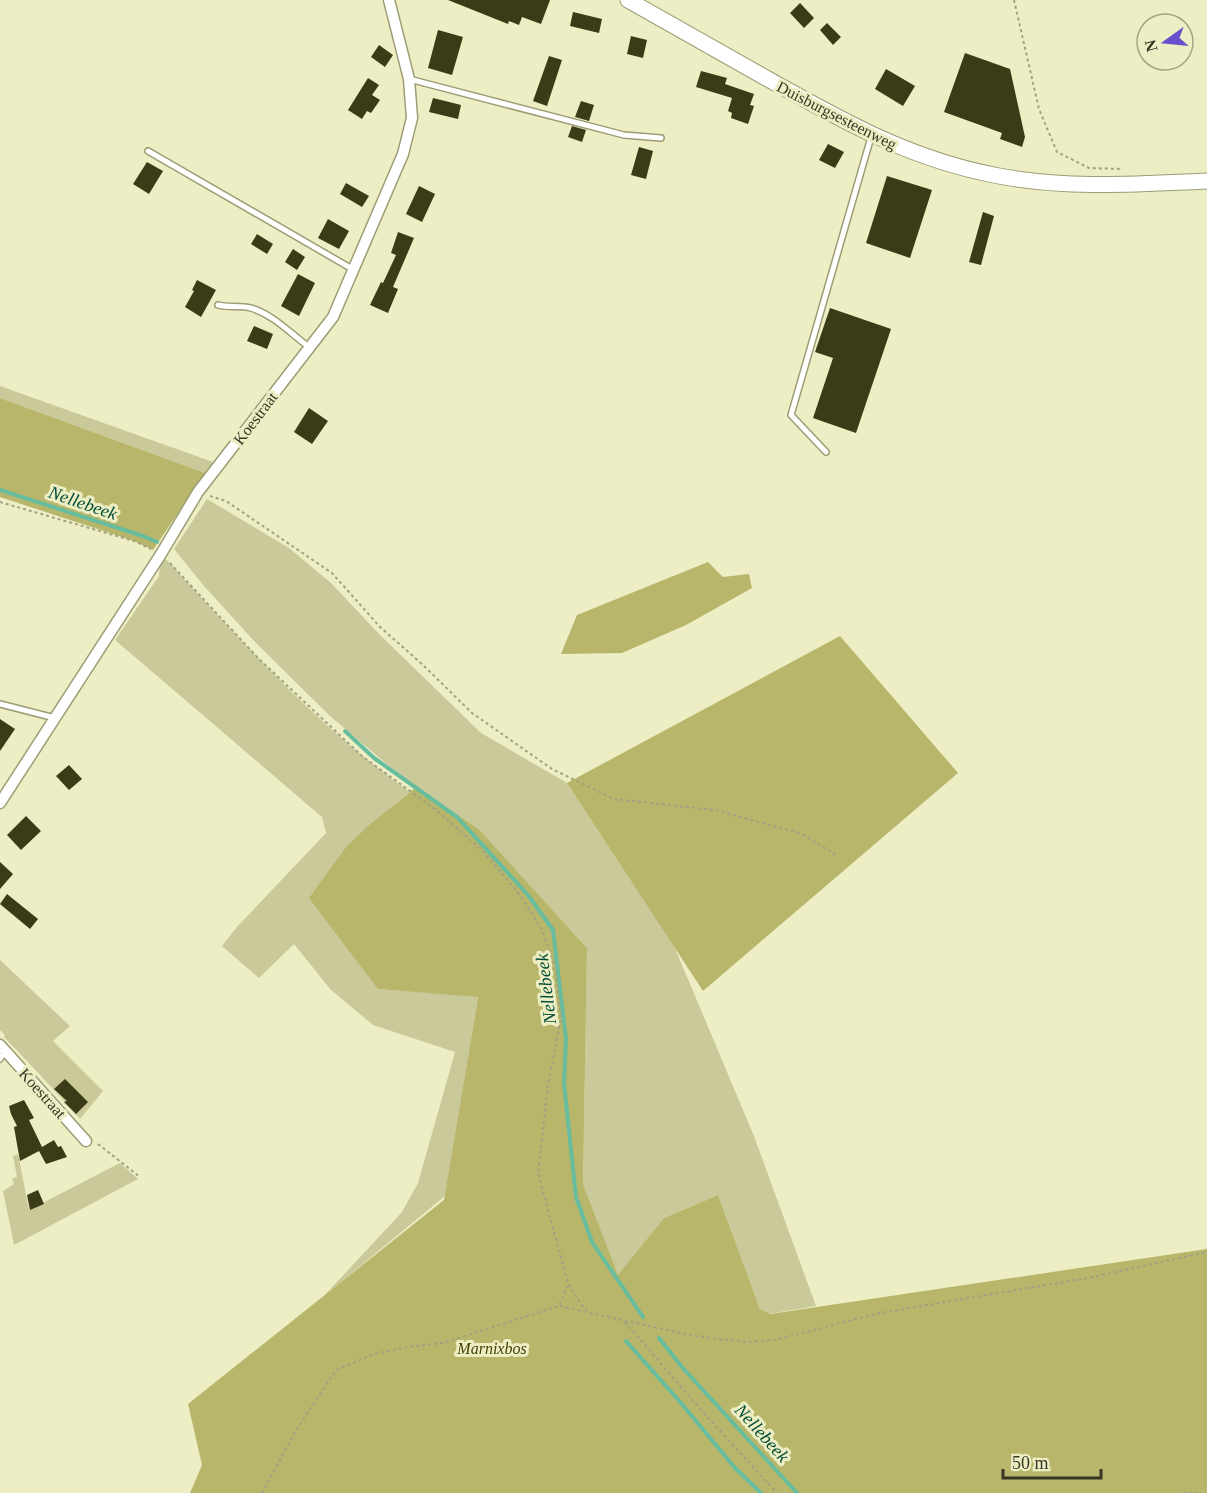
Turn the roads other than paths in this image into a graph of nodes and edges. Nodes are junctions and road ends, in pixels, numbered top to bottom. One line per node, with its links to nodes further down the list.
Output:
1 (389, 0): 3 (street, Koestraat)
2 (628, 0): 4 (street, Duisburgsesteenweg)
3 (409, 79): 5 (lane); 8 (street, Koestraat)
4 (872, 136): 7 (street, Duisburgsesteenweg); 11 (lane)
5 (661, 138)
6 (148, 151): 8 (lane)
7 (1207, 181)
8 (354, 270): 10 (street, Koestraat)
9 (218, 305): 10 (lane)
10 (309, 347): 13 (street, Koestraat)
11 (826, 452)
12 (0, 704): 13 (lane)
13 (55, 718): 14 (street, Koestraat)
14 (0, 803)
15 (2, 1052): 16 (street, Koestraat)
16 (86, 1141)

